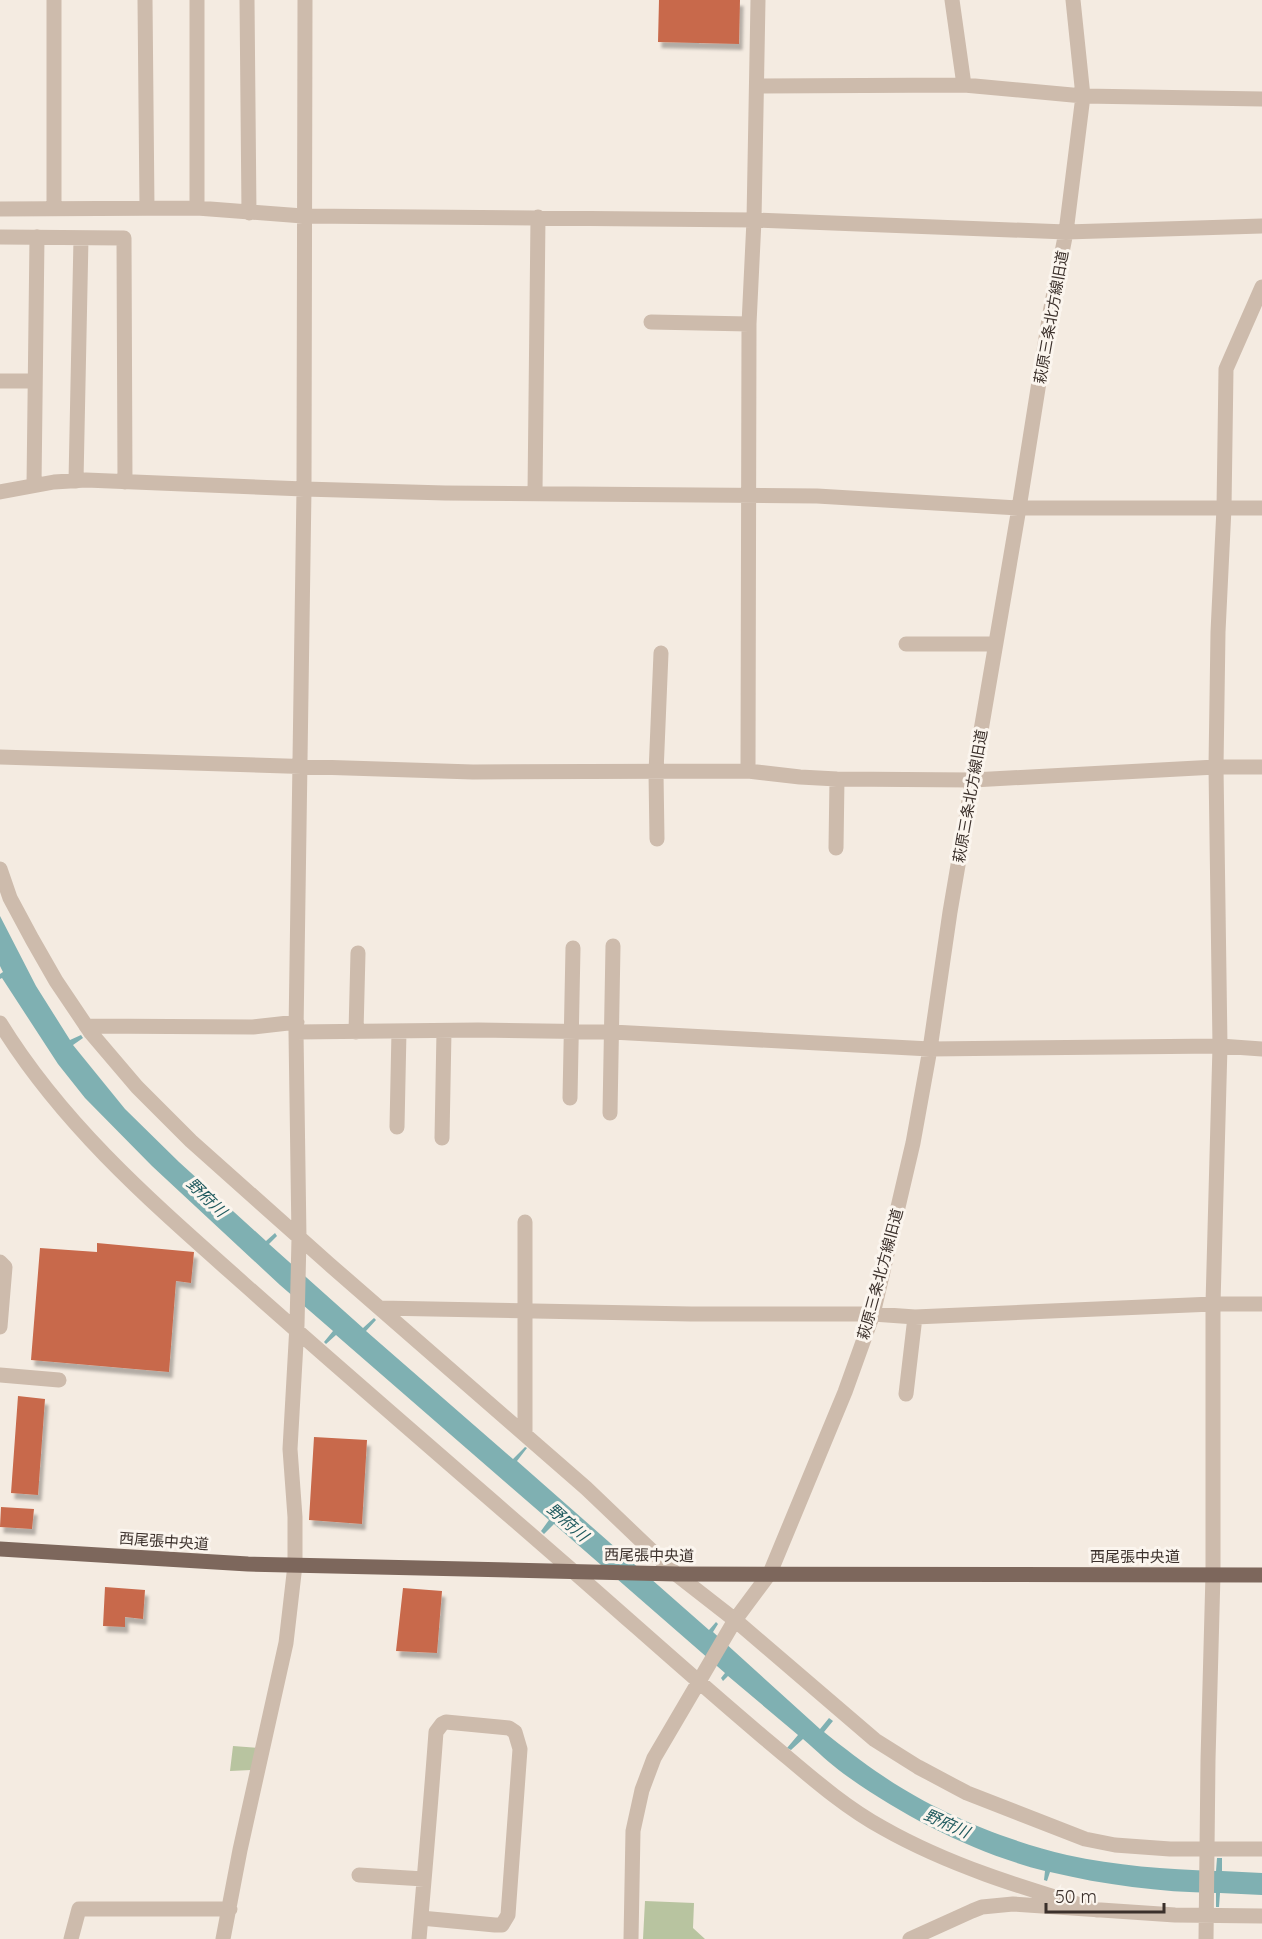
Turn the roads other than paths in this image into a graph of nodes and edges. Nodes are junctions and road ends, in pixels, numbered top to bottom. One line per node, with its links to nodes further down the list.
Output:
1 (54, 0): 13 (street)
2 (146, 0): 14 (street)
3 (197, 0): 15 (street)
4 (247, 0): 17 (street)
5 (304, 0): 18 (street)
6 (758, 0): 10 (street)
7 (952, 0): 9 (street)
8 (1073, 0): 11 (street, 萩原三条北方線旧道)
9 (964, 85): 10 (street); 11 (street)
10 (757, 86): 20 (street)
11 (1083, 96): 12 (street); 22 (street, 萩原三条北方線旧道)
12 (1262, 99)
13 (54, 208): 14 (street); 16 (street)
14 (147, 208): 15 (street)
15 (197, 208): 17 (street)
16 (0, 209)
17 (249, 213): 18 (street)
18 (303, 216): 19 (street); 34 (street)
19 (538, 217): 20 (street); 36 (street)
20 (754, 220): 22 (street); 28 (street)
21 (1262, 226): 22 (street)
22 (1066, 232): 38 (street, 萩原三条北方線旧道)
23 (0, 237): 24 (street)
24 (37, 237): 25 (street); 30 (street)
25 (81, 238): 31 (street); 32 (street)
26 (1262, 287): 39 (street)
27 (651, 322): 28 (street)
28 (749, 324): 37 (street)
29 (0, 381): 30 (street)
30 (34, 381): 33 (street)
31 (76, 481): 32 (street); 33 (street)
32 (125, 482): 34 (street)
33 (34, 485): 35 (street)
34 (304, 489): 36 (street); 45 (street)
35 (0, 492)
36 (535, 493): 37 (street)
37 (750, 496): 38 (street); 48 (street)
38 (1019, 507): 39 (street); 42 (street, 萩原三条北方線旧道)
39 (1224, 508): 40 (street); 46 (street)
40 (1262, 508)
41 (906, 644): 42 (street)
42 (995, 644): 51 (street, 萩原三条北方線旧道)
43 (661, 653): 49 (street)
44 (0, 757): 45 (street)
45 (301, 765): 49 (street); 60 (street)
46 (1216, 767): 47 (street); 51 (street); 66 (street)
47 (1262, 767)
48 (748, 771): 49 (street); 50 (street)
49 (656, 772): 52 (street)
50 (837, 779): 51 (street); 53 (street)
51 (973, 780): 67 (street, 萩原三条北方線旧道)
52 (657, 839)
53 (836, 848)
54 (0, 869): 59 (street)
55 (613, 946): 65 (street)
56 (573, 948): 63 (street)
57 (358, 953): 64 (street)
58 (0, 1023): 83 (street)
59 (86, 1026): 60 (street); 74 (street)
60 (297, 1027): 64 (street); 74 (street)
61 (444, 1030): 62 (street); 63 (street); 72 (street)
62 (399, 1031): 64 (street); 71 (street)
63 (572, 1031): 65 (street); 69 (street)
64 (356, 1032)
65 (612, 1032): 67 (street); 70 (street)
66 (1220, 1046): 67 (street); 68 (street); 76 (street)
67 (930, 1049): 80 (street, 萩原三条北方線旧道)
68 (1262, 1049)
69 (570, 1098)
70 (610, 1113)
71 (398, 1127)
72 (442, 1138)
73 (525, 1222): 79 (street)
74 (299, 1242): 78 (street); 83 (street)
75 (0, 1262): 82 (street)
76 (1213, 1304): 77 (street); 81 (street); 93 (street)
77 (1262, 1304)
78 (380, 1308): 79 (street); 87 (street)
79 (525, 1310): 80 (street); 87 (street)
80 (873, 1314): 81 (street); 91 (street, 萩原三条北方線旧道)
81 (915, 1317): 86 (street)
82 (0, 1327)
83 (297, 1328): 89 (street); 90 (street)
84 (0, 1375): 85 (street)
85 (59, 1380)
86 (906, 1394)
87 (525, 1434): 92 (street)
88 (0, 1549): 89 (main road, 西尾張中央道)
89 (295, 1565): 90 (main road, 西尾張中央道); 101 (street)
90 (574, 1572): 92 (main road, 西尾張中央道); 96 (street)
91 (770, 1573): 92 (main road, 西尾張中央道); 93 (main road, 西尾張中央道); 95 (street, 萩原三条北方線旧道)
92 (676, 1574): 95 (street)
93 (1213, 1574): 94 (main road, 西尾張中央道); 98 (street)
94 (1262, 1575)
95 (734, 1622): 96 (street, 萩原三条北方線旧道); 98 (street)
96 (700, 1680): 102 (street); 109 (street, 萩原三条北方線旧道)
97 (1262, 1848): 98 (street)
98 (1207, 1849): 103 (street)
99 (359, 1875): 100 (street)
100 (424, 1879): 105 (street); 105 (street)
101 (230, 1909): 106 (street); 107 (street)
102 (1097, 1910): 103 (street); 110 (street)
103 (1207, 1916): 104 (street); 111 (street)
104 (1262, 1916)
105 (421, 1918): 108 (street)
106 (70, 1939)
107 (223, 1939)
108 (419, 1939)
109 (631, 1939)
110 (910, 1939)
111 (1206, 1939)

